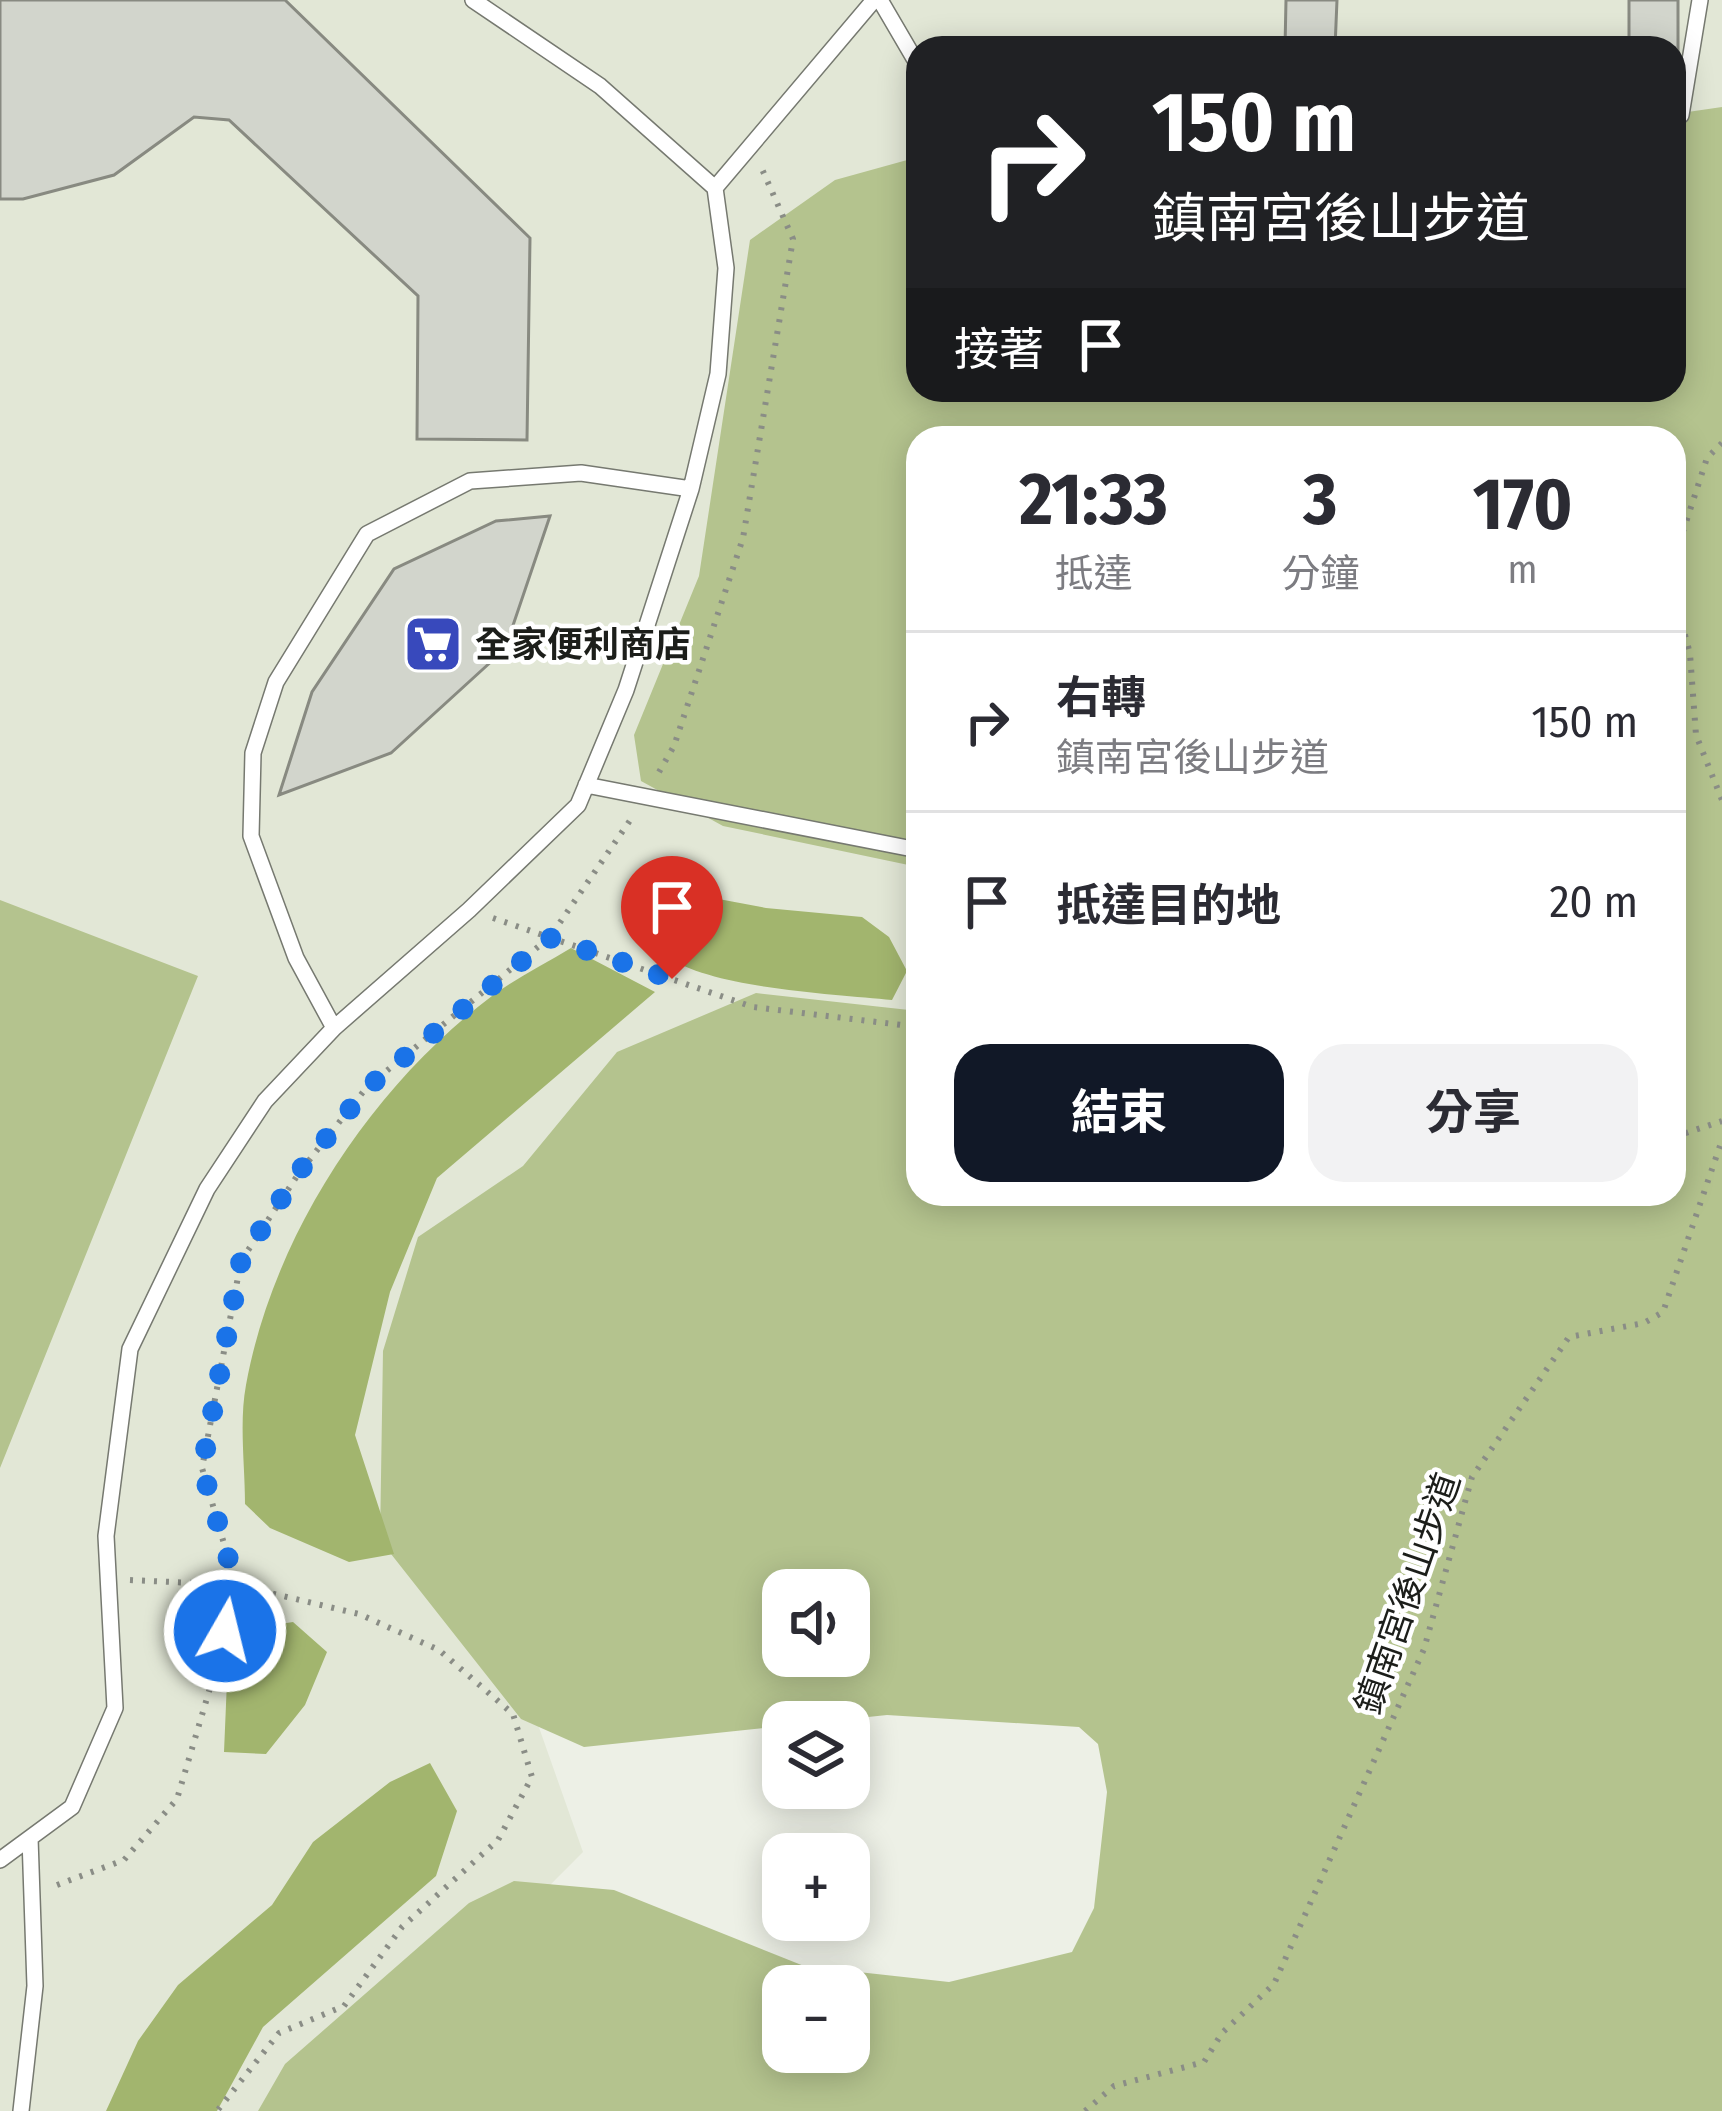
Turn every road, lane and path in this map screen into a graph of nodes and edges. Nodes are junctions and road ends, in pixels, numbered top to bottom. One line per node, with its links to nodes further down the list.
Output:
1 (473, 0): 7 (lane)
2 (877, 0): 4 (lane); 6 (lane)
3 (1700, 0): 5 (lane)
4 (906, 46)
5 (1686, 85)
6 (752, 145): 7 (lane); 13 (path)
7 (715, 188): 9 (lane)
8 (1722, 443): 10 (path)
9 (691, 488): 12 (lane); 19 (lane)
10 (1686, 525)
11 (1686, 639): 14 (path)
12 (586, 785): 13 (lane); 16 (lane)
13 (644, 796): 15 (lane); 17 (path)
14 (1722, 800)
15 (906, 848)
16 (469, 910): 17 (path); 19 (lane)
17 (550, 938): 18 (path); 24 (path)
18 (906, 1026)
19 (334, 1028): 23 (lane)
20 (1722, 1121): 21 (path)
21 (1686, 1133)
22 (1722, 1140): 30 (path, 鎮南宮後山步道)
23 (109, 1579): 24 (path); 25 (lane)
24 (236, 1585): 27 (path); 29 (path)
25 (30, 1838): 26 (lane); 27 (lane)
26 (0, 1860)
27 (32, 1895): 28 (lane)
28 (21, 2111)
29 (217, 2111)
30 (1084, 2111)

